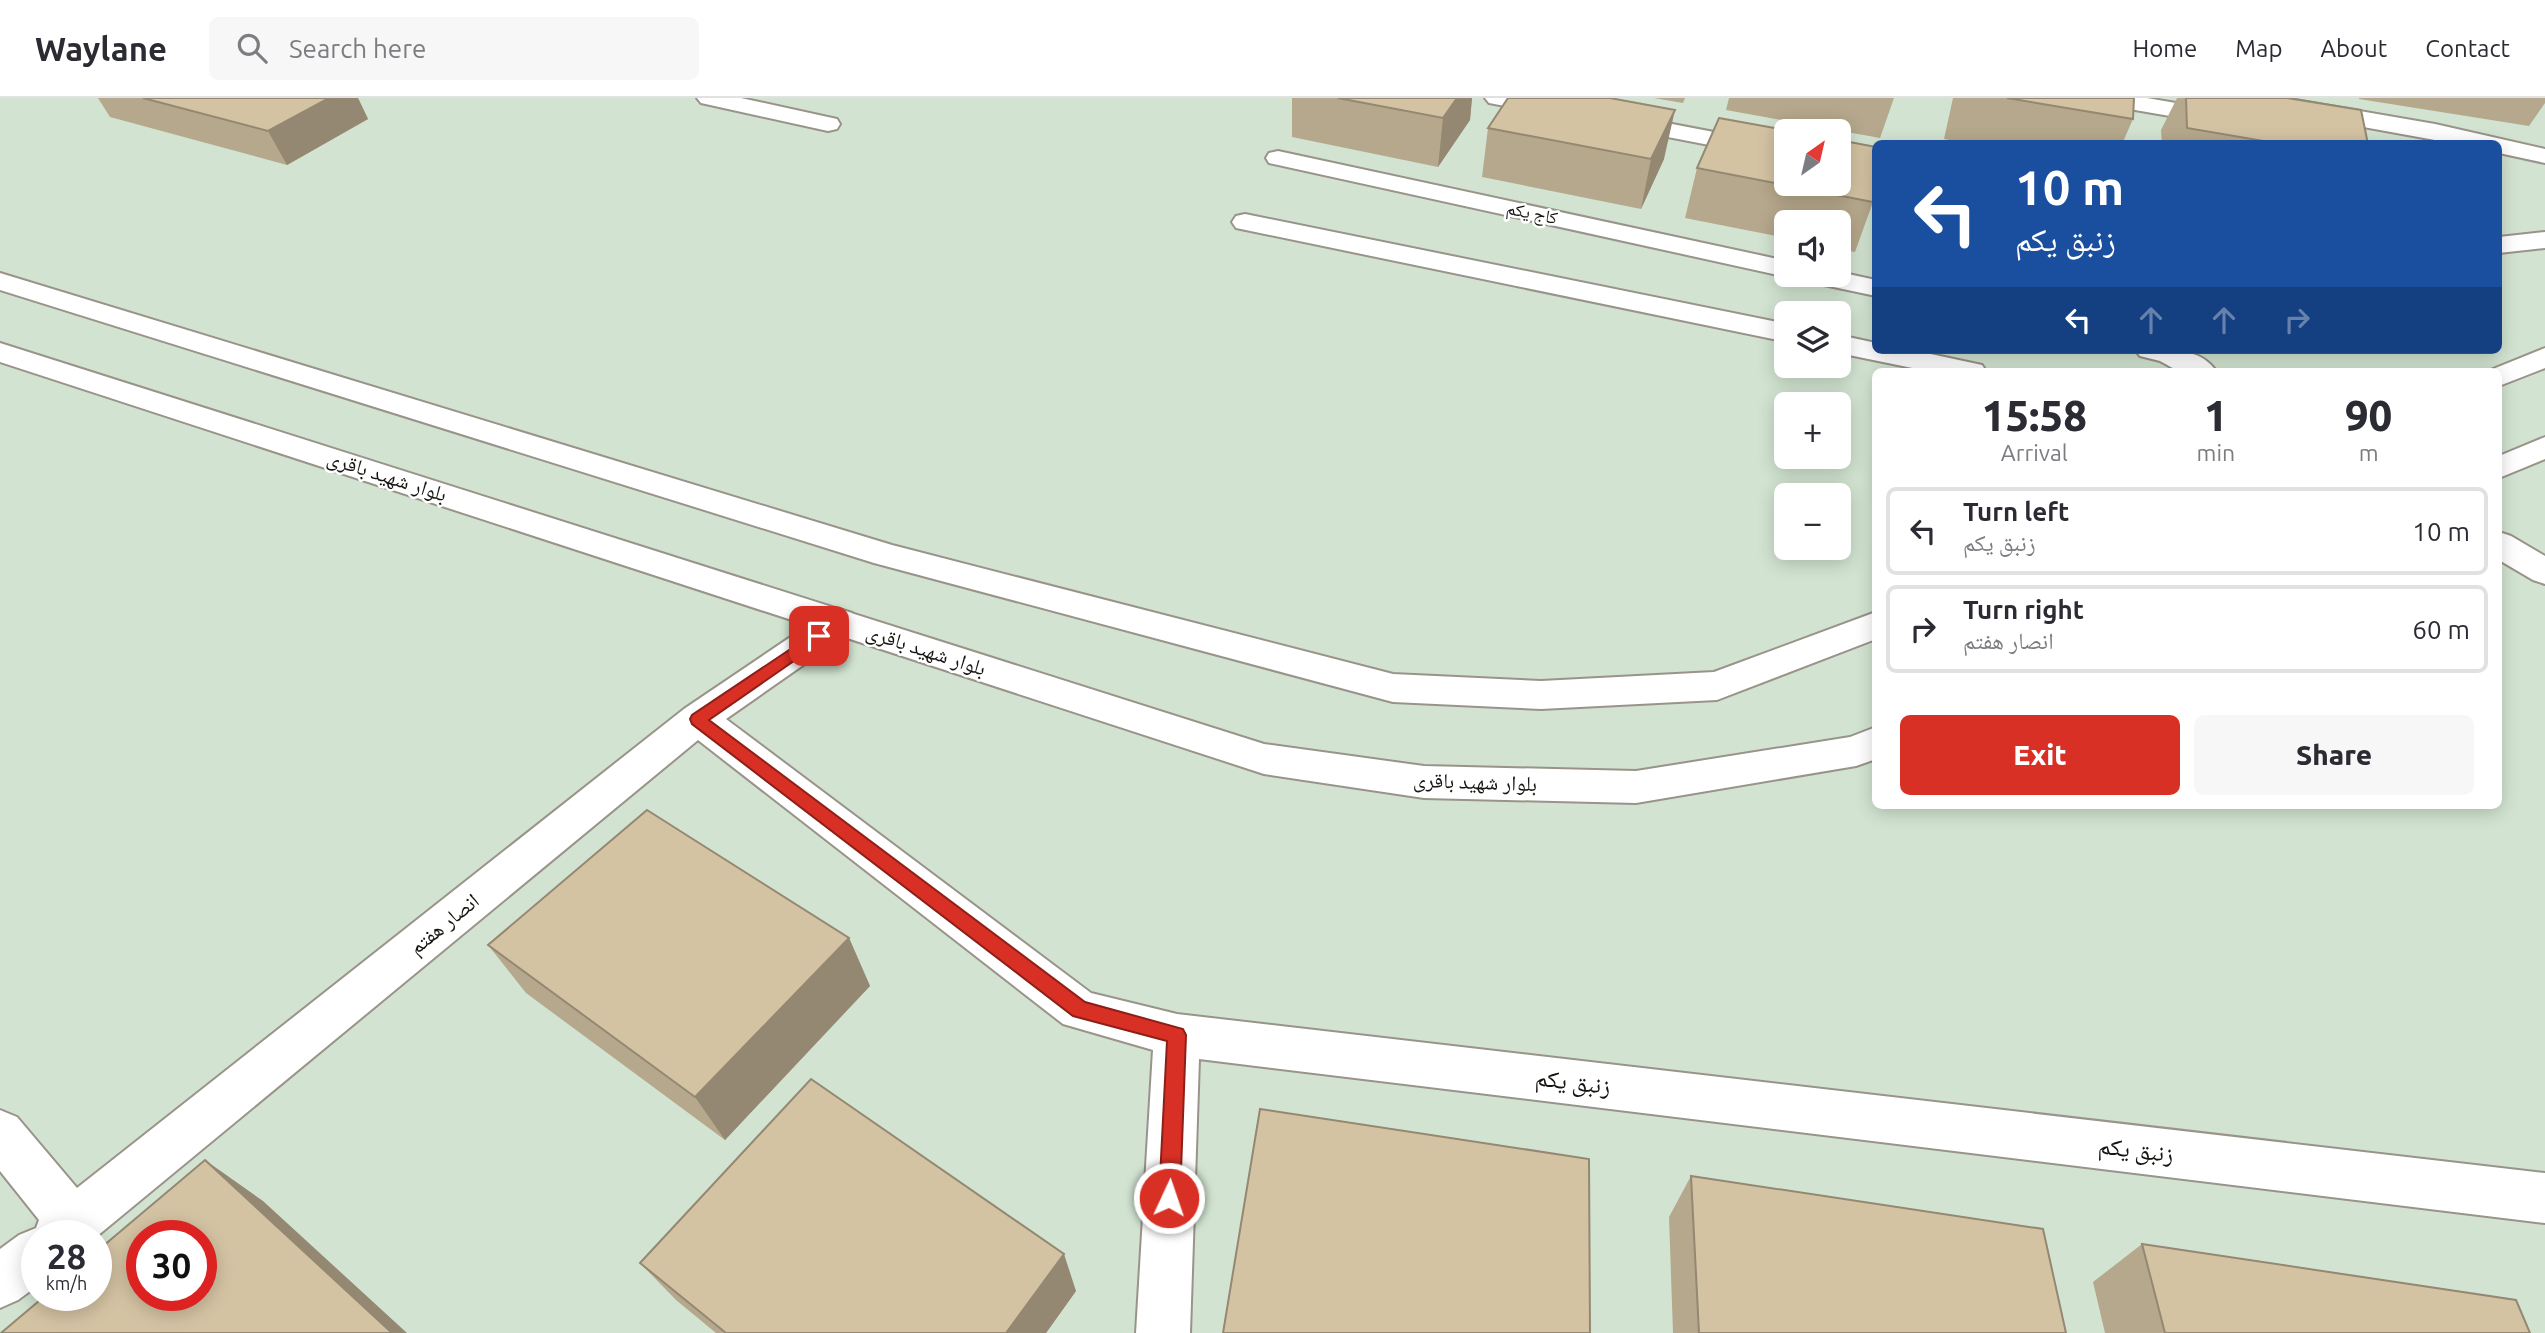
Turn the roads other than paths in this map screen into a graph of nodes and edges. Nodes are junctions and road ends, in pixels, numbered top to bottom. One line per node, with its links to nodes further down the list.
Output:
1 (709, 98): 7 (street)
2 (1497, 98): 5 (street)
3 (2106, 98): 4 (street)
4 (2243, 110): 8 (street)
5 (1576, 113)
6 (1602, 118): 10 (street)
7 (828, 124)
8 (2472, 140)
9 (2502, 147): 11 (street)
10 (1774, 151)
11 (2545, 156)
12 (1278, 158): 18 (street, کاج یکم)
13 (2502, 159): 14 (street)
14 (2545, 162)
15 (1245, 222): 22 (street)
16 (2545, 240): 17 (street)
17 (2502, 245)
18 (1774, 266)
19 (0, 281): 37 (street)
20 (1851, 283): 21 (street)
21 (1872, 287)
22 (1774, 330)
23 (1851, 346): 24 (street)
24 (1872, 351)
25 (0, 352): 36 (street, بلوار شهید باقری)
26 (1888, 354): 29 (street)
27 (2168, 354): 30 (street)
28 (2545, 357): 31 (street)
29 (1956, 368)
30 (2195, 368)
31 (2502, 376)
32 (2545, 447): 33 (street)
33 (2502, 467)
34 (2502, 546): 35 (street)
35 (2545, 572)
36 (839, 622): 38 (street, انصار هفتم); 39 (street, بلوار شهید باقری)
37 (1872, 627)
38 (698, 719): 40 (street, زنبق یکم); 44 (street, انصار هفتم)
39 (1872, 744)
40 (1177, 1035): 42 (street, زنبق یکم); 47 (street)
41 (0, 1133): 43 (street)
42 (2545, 1198)
43 (47, 1220)
44 (77, 1220)
45 (21, 1265): 46 (street, انصار هفتم)
46 (0, 1282)
47 (1163, 1333)

